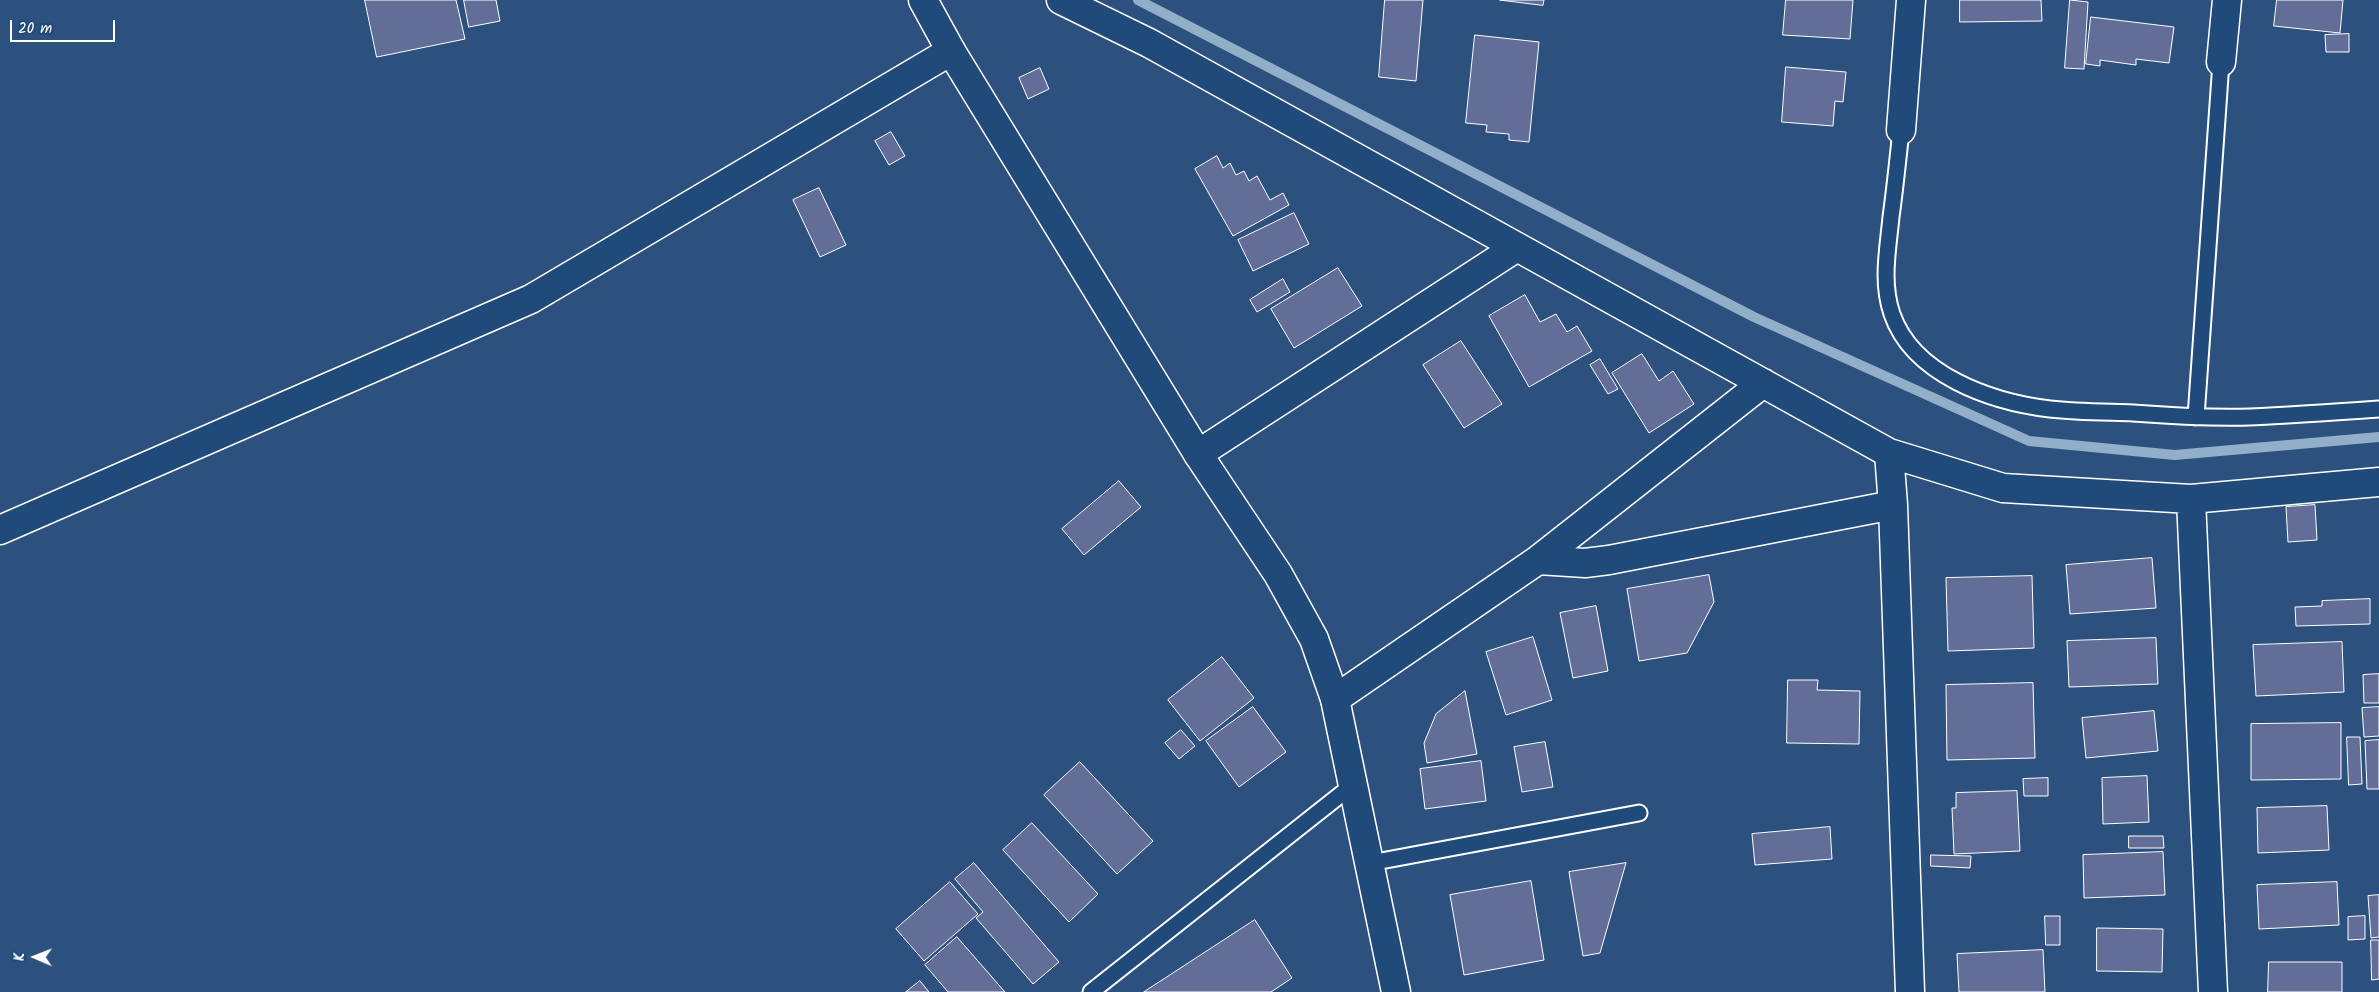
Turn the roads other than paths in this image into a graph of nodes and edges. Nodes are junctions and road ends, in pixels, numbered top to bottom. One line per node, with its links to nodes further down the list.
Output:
1 (923, 0): 5 (street)
2 (1061, 0): 8 (street)
3 (1911, 0): 7 (street)
4 (2227, 0): 6 (street)
5 (951, 51): 13 (street); 17 (street)
6 (2221, 62): 11 (lane)
7 (1902, 130): 11 (lane)
8 (1517, 247): 9 (street); 13 (street)
9 (1763, 383): 12 (street); 18 (street)
10 (2379, 409): 11 (lane)
11 (2196, 417)
12 (1889, 453): 15 (street); 16 (street)
13 (1198, 454): 19 (street)
14 (2379, 482): 15 (street)
15 (2191, 499): 26 (street)
16 (1893, 505): 18 (street); 25 (street)
17 (0, 530)
18 (1538, 560): 19 (street)
19 (1335, 699): 20 (street)
20 (1354, 784): 22 (street); 23 (lane)
21 (1639, 814): 22 (lane)
22 (1370, 863): 24 (street)
23 (1091, 992)
24 (1396, 992)
25 (1910, 992)
26 (2213, 992)

